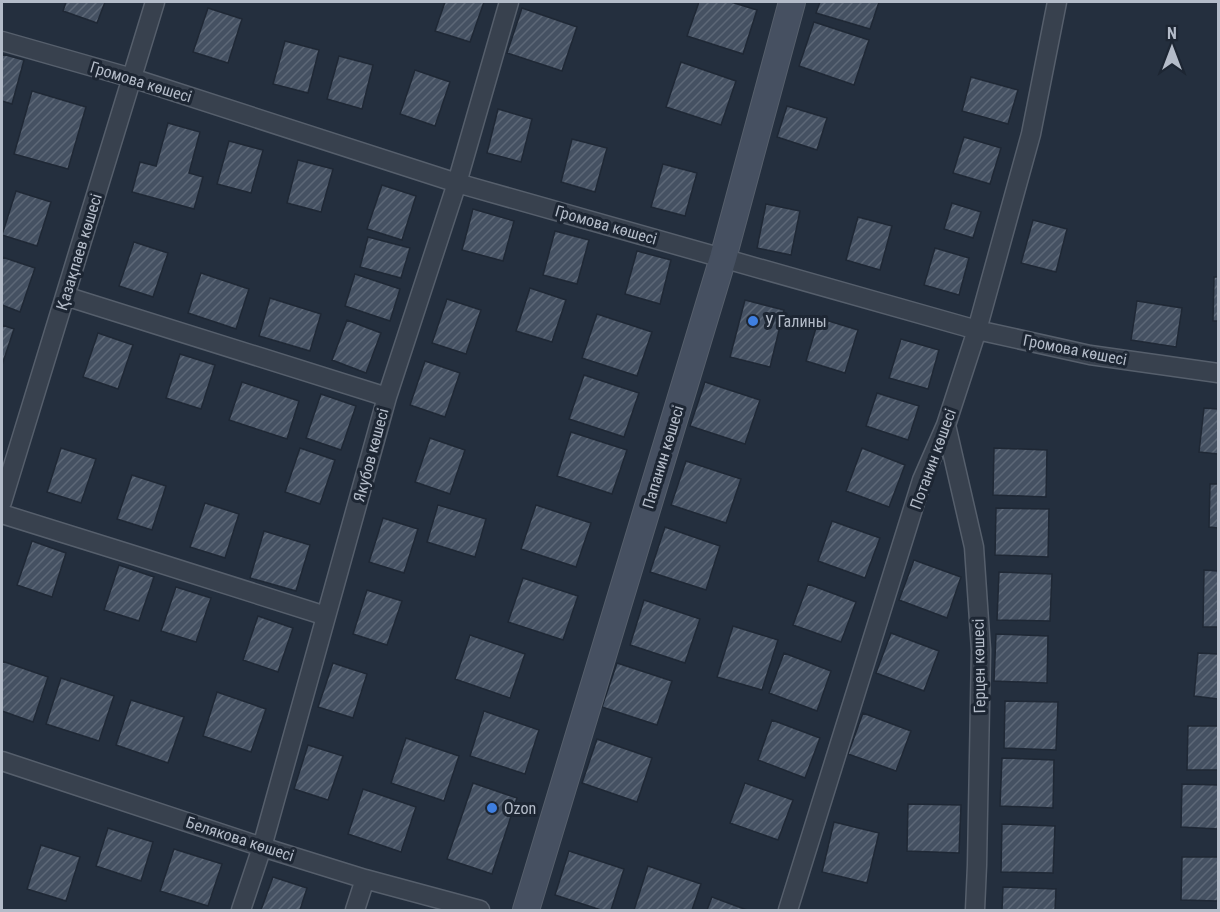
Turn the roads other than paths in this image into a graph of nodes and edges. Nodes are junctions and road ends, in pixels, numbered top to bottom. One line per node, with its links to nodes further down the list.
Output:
1 (155, 2): 6 (street, Қазақпаев көшесі)
2 (509, 2): 7 (street, Якубов көшесі)
3 (792, 2): 8 (main road, Папанин көшесі)
4 (1057, 2): 10 (street, Потанин көшесі)
5 (2, 41): 6 (street, Громова көшесі)
6 (132, 78): 7 (street, Громова көшесі); 9 (street, Қазақпаев көшесі)
7 (457, 183): 8 (street, Громова көшесі); 12 (street, Якубов көшесі)
8 (723, 258): 10 (street, Громова көшесі); 23 (main road, Папанин көшесі)
9 (65, 296): 12 (street); 14 (street, Қазақпаев көшесі)
10 (977, 330): 11 (street, Громова көшесі); 13 (street, Потанин көшесі)
11 (1218, 373)
12 (387, 397): 16 (street, Якубов көшесі)
13 (946, 425): 24 (street, Потанин көшесі); 25 (street, Герцен көшесі)
14 (2, 502)
15 (2, 514): 16 (street)
16 (326, 616): 18 (street, Якубов көшесі)
17 (2, 760): 18 (street, Белякова көшесі)
18 (262, 847): 19 (street, Белякова көшесі); 20 (street, Якубов көшесі)
19 (365, 879): 21 (street); 22 (street, Белякова көшесі)
20 (242, 910)
21 (355, 910)
22 (480, 910)
23 (526, 910)
24 (788, 910)
25 (975, 910)

